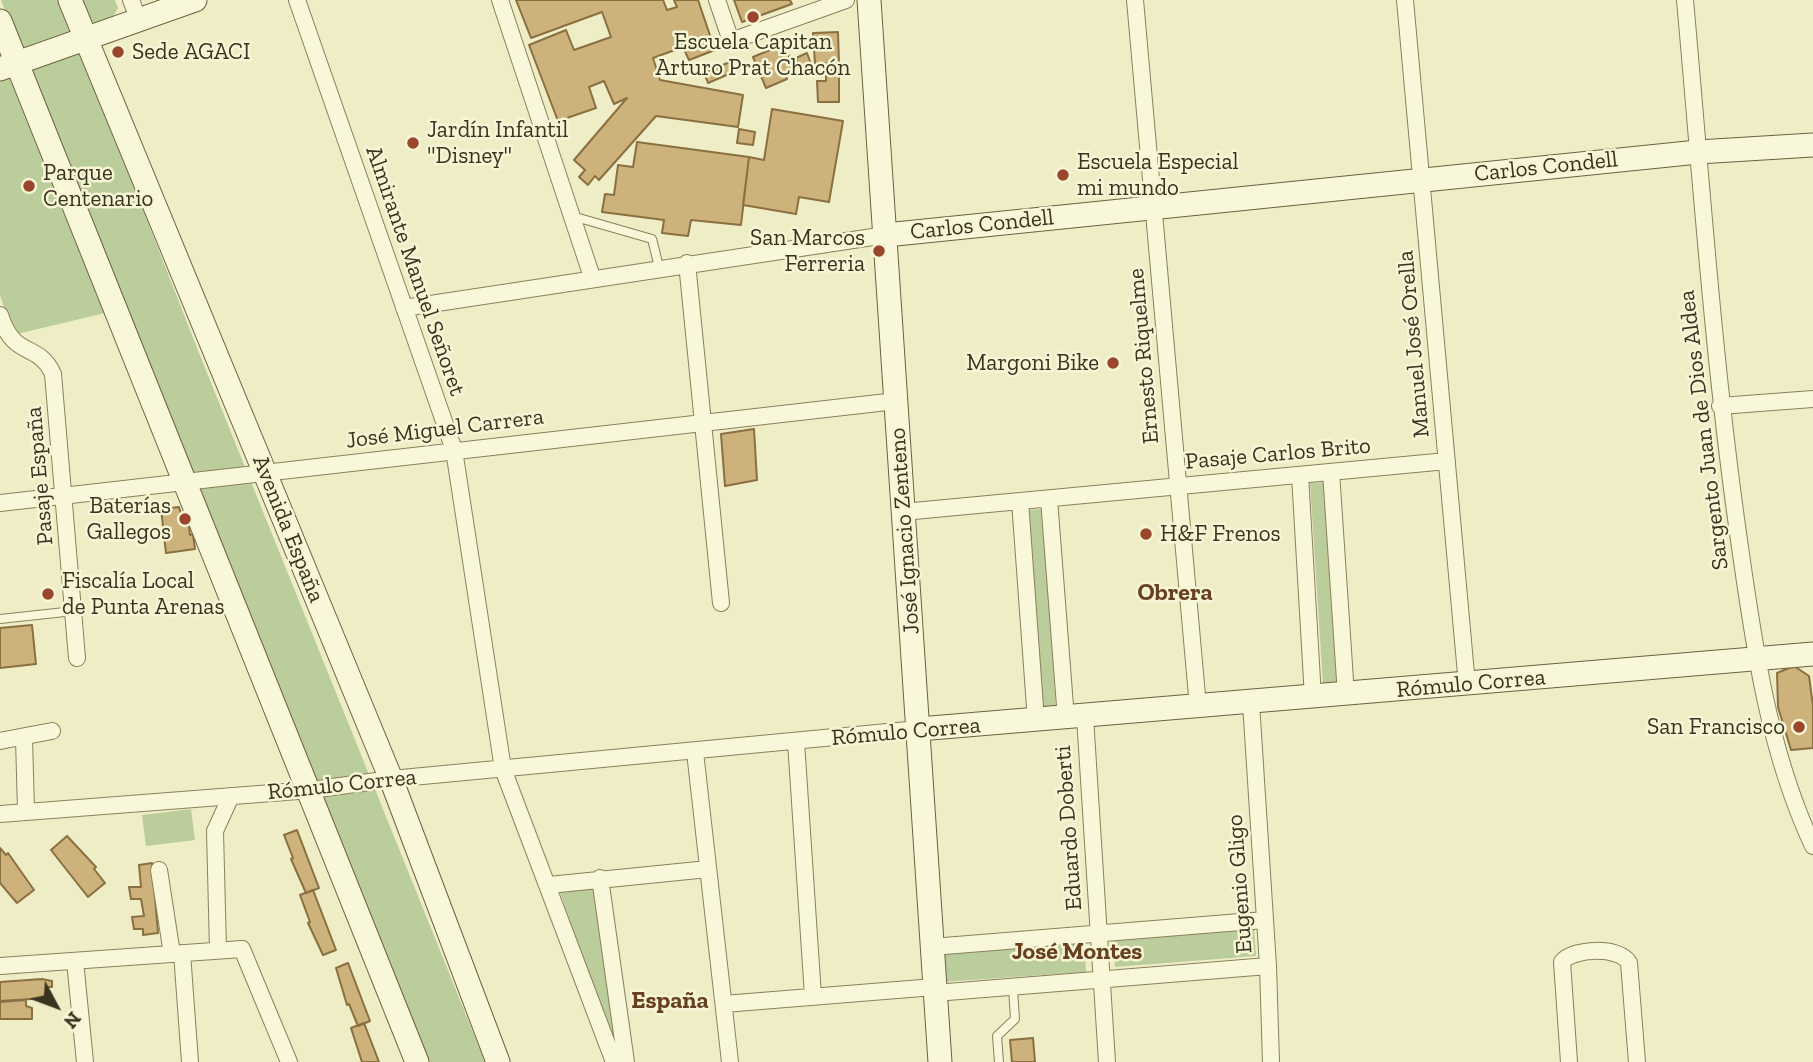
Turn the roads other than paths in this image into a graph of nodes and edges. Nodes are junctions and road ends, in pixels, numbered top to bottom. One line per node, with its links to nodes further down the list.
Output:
1 (70, 0): 13 (street, Avenida España)
2 (195, 0): 11 (street)
3 (297, 0): 24 (street, Almirante Manuel Señoret)
4 (499, 0): 19 (street)
5 (717, 0): 6 (street)
6 (846, 0)
7 (869, 0): 20 (street, José Ignacio Zenteno)
8 (1135, 0): 18 (street, Ernesto Riquelme)
9 (1405, 0): 17 (street, Manuel José Orella)
10 (1685, 0): 16 (street, Sargento Juan de Dios Aldea)
11 (135, 10): 13 (street)
12 (0, 21): 14 (street)
13 (86, 39): 14 (street); 32 (street, Avenida España)
14 (8, 66): 35 (street)
15 (1813, 145): 16 (street, Carlos Condell)
16 (1698, 152): 17 (street, Carlos Condell); 28 (street, Sargento Juan de Dios Aldea)
17 (1422, 179): 18 (street, Carlos Condell); 31 (street, Manuel José Orella)
18 (1154, 208): 20 (street, Carlos Condell); 36 (street, Ernesto Riquelme)
19 (572, 216): 22 (lane); 23 (street)
20 (886, 235): 21 (street, Carlos Condell); 27 (street, José Ignacio Zenteno)
21 (687, 263): 22 (street, Carlos Condell); 29 (street)
22 (660, 267): 23 (street, Carlos Condell)
23 (592, 277): 24 (street, Carlos Condell)
24 (404, 308): 30 (street, Almirante Manuel Señoret)
25 (0, 315): 37 (street, Pasaje España)
26 (1813, 399): 28 (street)
27 (896, 401): 29 (street, José Miguel Carrera); 41 (street, José Ignacio Zenteno)
28 (1720, 406): 47 (street, Sargento Juan de Dios Aldea)
29 (703, 423): 30 (street, José Miguel Carrera); 42 (street)
30 (454, 450): 32 (street, José Miguel Carrera); 61 (street, Almirante Manuel Señoret)
31 (1447, 461): 33 (street, Pasaje Carlos Brito); 48 (street, Manuel José Orella)
32 (265, 472): 35 (street, José Miguel Carrera); 62 (street, Avenida España)
33 (1331, 472): 34 (street, Pasaje Carlos Brito); 49 (street)
34 (1300, 475): 36 (street, Pasaje Carlos Brito); 50 (street)
35 (187, 484): 37 (street, José Miguel Carrera); 63 (street)
36 (1178, 486): 38 (street, Pasaje Carlos Brito); 52 (street, Ernesto Riquelme)
37 (65, 496): 40 (street, José Miguel Carrera); 43 (street, Pasaje España)
38 (1049, 499): 39 (street, Pasaje Carlos Brito); 53 (street, Eduardo Doberti)
39 (1020, 501): 41 (street, Pasaje Carlos Brito); 54 (street)
40 (0, 503)
41 (903, 512): 55 (street, José Ignacio Zenteno)
42 (721, 603)
43 (74, 611): 44 (lane); 46 (street, Pasaje España)
44 (0, 619)
45 (1813, 654): 47 (street, Rómulo Correa)
46 (77, 658)
47 (1756, 659): 48 (street, Rómulo Correa); 67 (street, Sargento Juan de Dios Aldea)
48 (1467, 685): 49 (street, Rómulo Correa)
49 (1346, 695): 50 (street, Rómulo Correa)
50 (1313, 698): 51 (street, Rómulo Correa)
51 (1251, 703): 52 (street, Rómulo Correa); 72 (street, Eugenio Gligo)
52 (1198, 707): 53 (street, Rómulo Correa)
53 (1075, 718): 54 (street, Rómulo Correa); 73 (street, Eduardo Doberti)
54 (1036, 721): 55 (street, Rómulo Correa)
55 (919, 729): 59 (street, Rómulo Correa); 74 (street, José Ignacio Zenteno)
56 (52, 731): 57 (street)
57 (23, 738): 58 (street); 65 (street)
58 (0, 741)
59 (796, 741): 60 (street, Rómulo Correa); 83 (street)
60 (695, 752): 61 (street, Rómulo Correa); 68 (street)
61 (503, 769): 62 (street, Rómulo Correa); 71 (street, Almirante Manuel Señoret)
62 (391, 779): 63 (street, Rómulo Correa); 89 (street, Avenida España)
63 (310, 790): 64 (street, Rómulo Correa); 88 (street)
64 (231, 796): 65 (street, Rómulo Correa); 75 (street)
65 (26, 811): 66 (street, Rómulo Correa)
66 (0, 814)
67 (1813, 846)
68 (708, 869): 70 (street); 84 (street)
69 (159, 870): 76 (street)
70 (600, 878): 71 (street); 91 (street)
71 (549, 885): 90 (street, Almirante Manuel Señoret)
72 (1265, 920): 73 (street); 79 (street, Eugenio Gligo)
73 (1099, 934): 74 (street); 80 (street, Eduardo Doberti)
74 (932, 947): 82 (street, José Ignacio Zenteno)
75 (218, 950): 76 (street); 87 (street)
76 (177, 953): 77 (street); 86 (street)
77 (75, 961): 78 (street); 85 (street)
78 (0, 966)
79 (1268, 966): 80 (street); 96 (street, Eugenio Gligo)
80 (1102, 981): 81 (street); 95 (street, Eduardo Doberti)
81 (1013, 988): 82 (street); 94 (lane)
82 (934, 990): 83 (street); 93 (street, José Ignacio Zenteno)
83 (813, 996): 84 (street)
84 (724, 1004): 92 (street)
85 (85, 1062)
86 (190, 1062)
87 (289, 1062)
88 (417, 1062)
89 (498, 1062)
90 (614, 1062)
91 (626, 1062)
92 (730, 1062)
93 (940, 1062)
94 (999, 1062)
95 (1107, 1062)
96 (1271, 1062)
97 (1569, 1062): 98 (street)
98 (1637, 1062)

